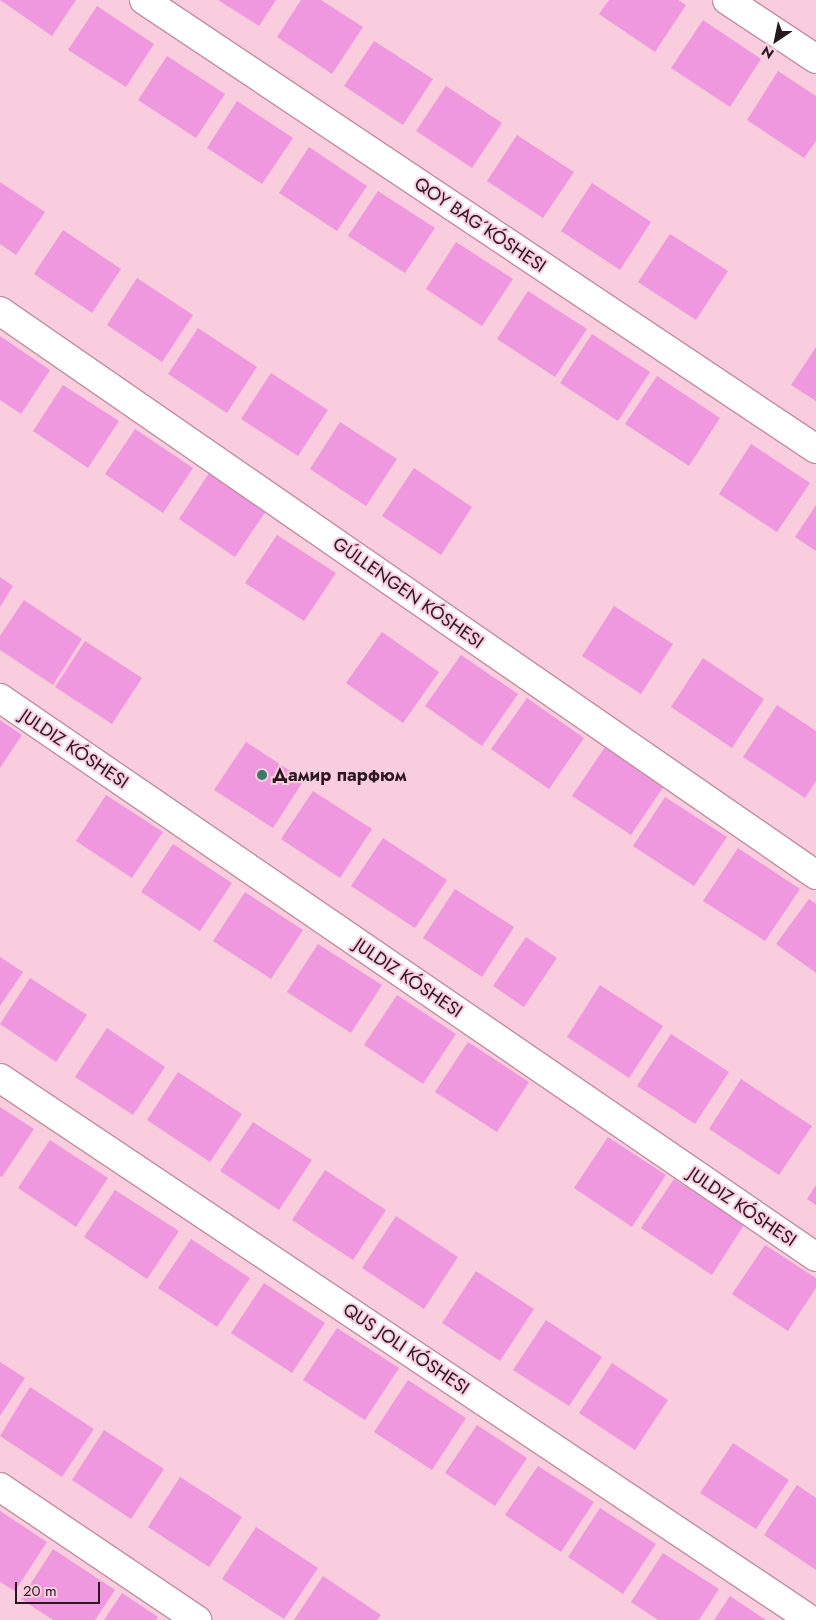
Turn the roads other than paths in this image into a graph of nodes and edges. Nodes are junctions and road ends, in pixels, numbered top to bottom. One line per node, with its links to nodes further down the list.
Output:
1 (144, 0): 5 (street, QOY BAǴ KÓSHESI)
2 (727, 0): 3 (street)
3 (816, 59)
4 (0, 311): 7 (street, GÚLLENGEN KÓSHESI)
5 (816, 449)
6 (0, 698): 9 (street)
7 (816, 875)
8 (0, 1078): 12 (street)
9 (816, 1257)
10 (0, 1486): 11 (street)
11 (197, 1620)
12 (811, 1620)

